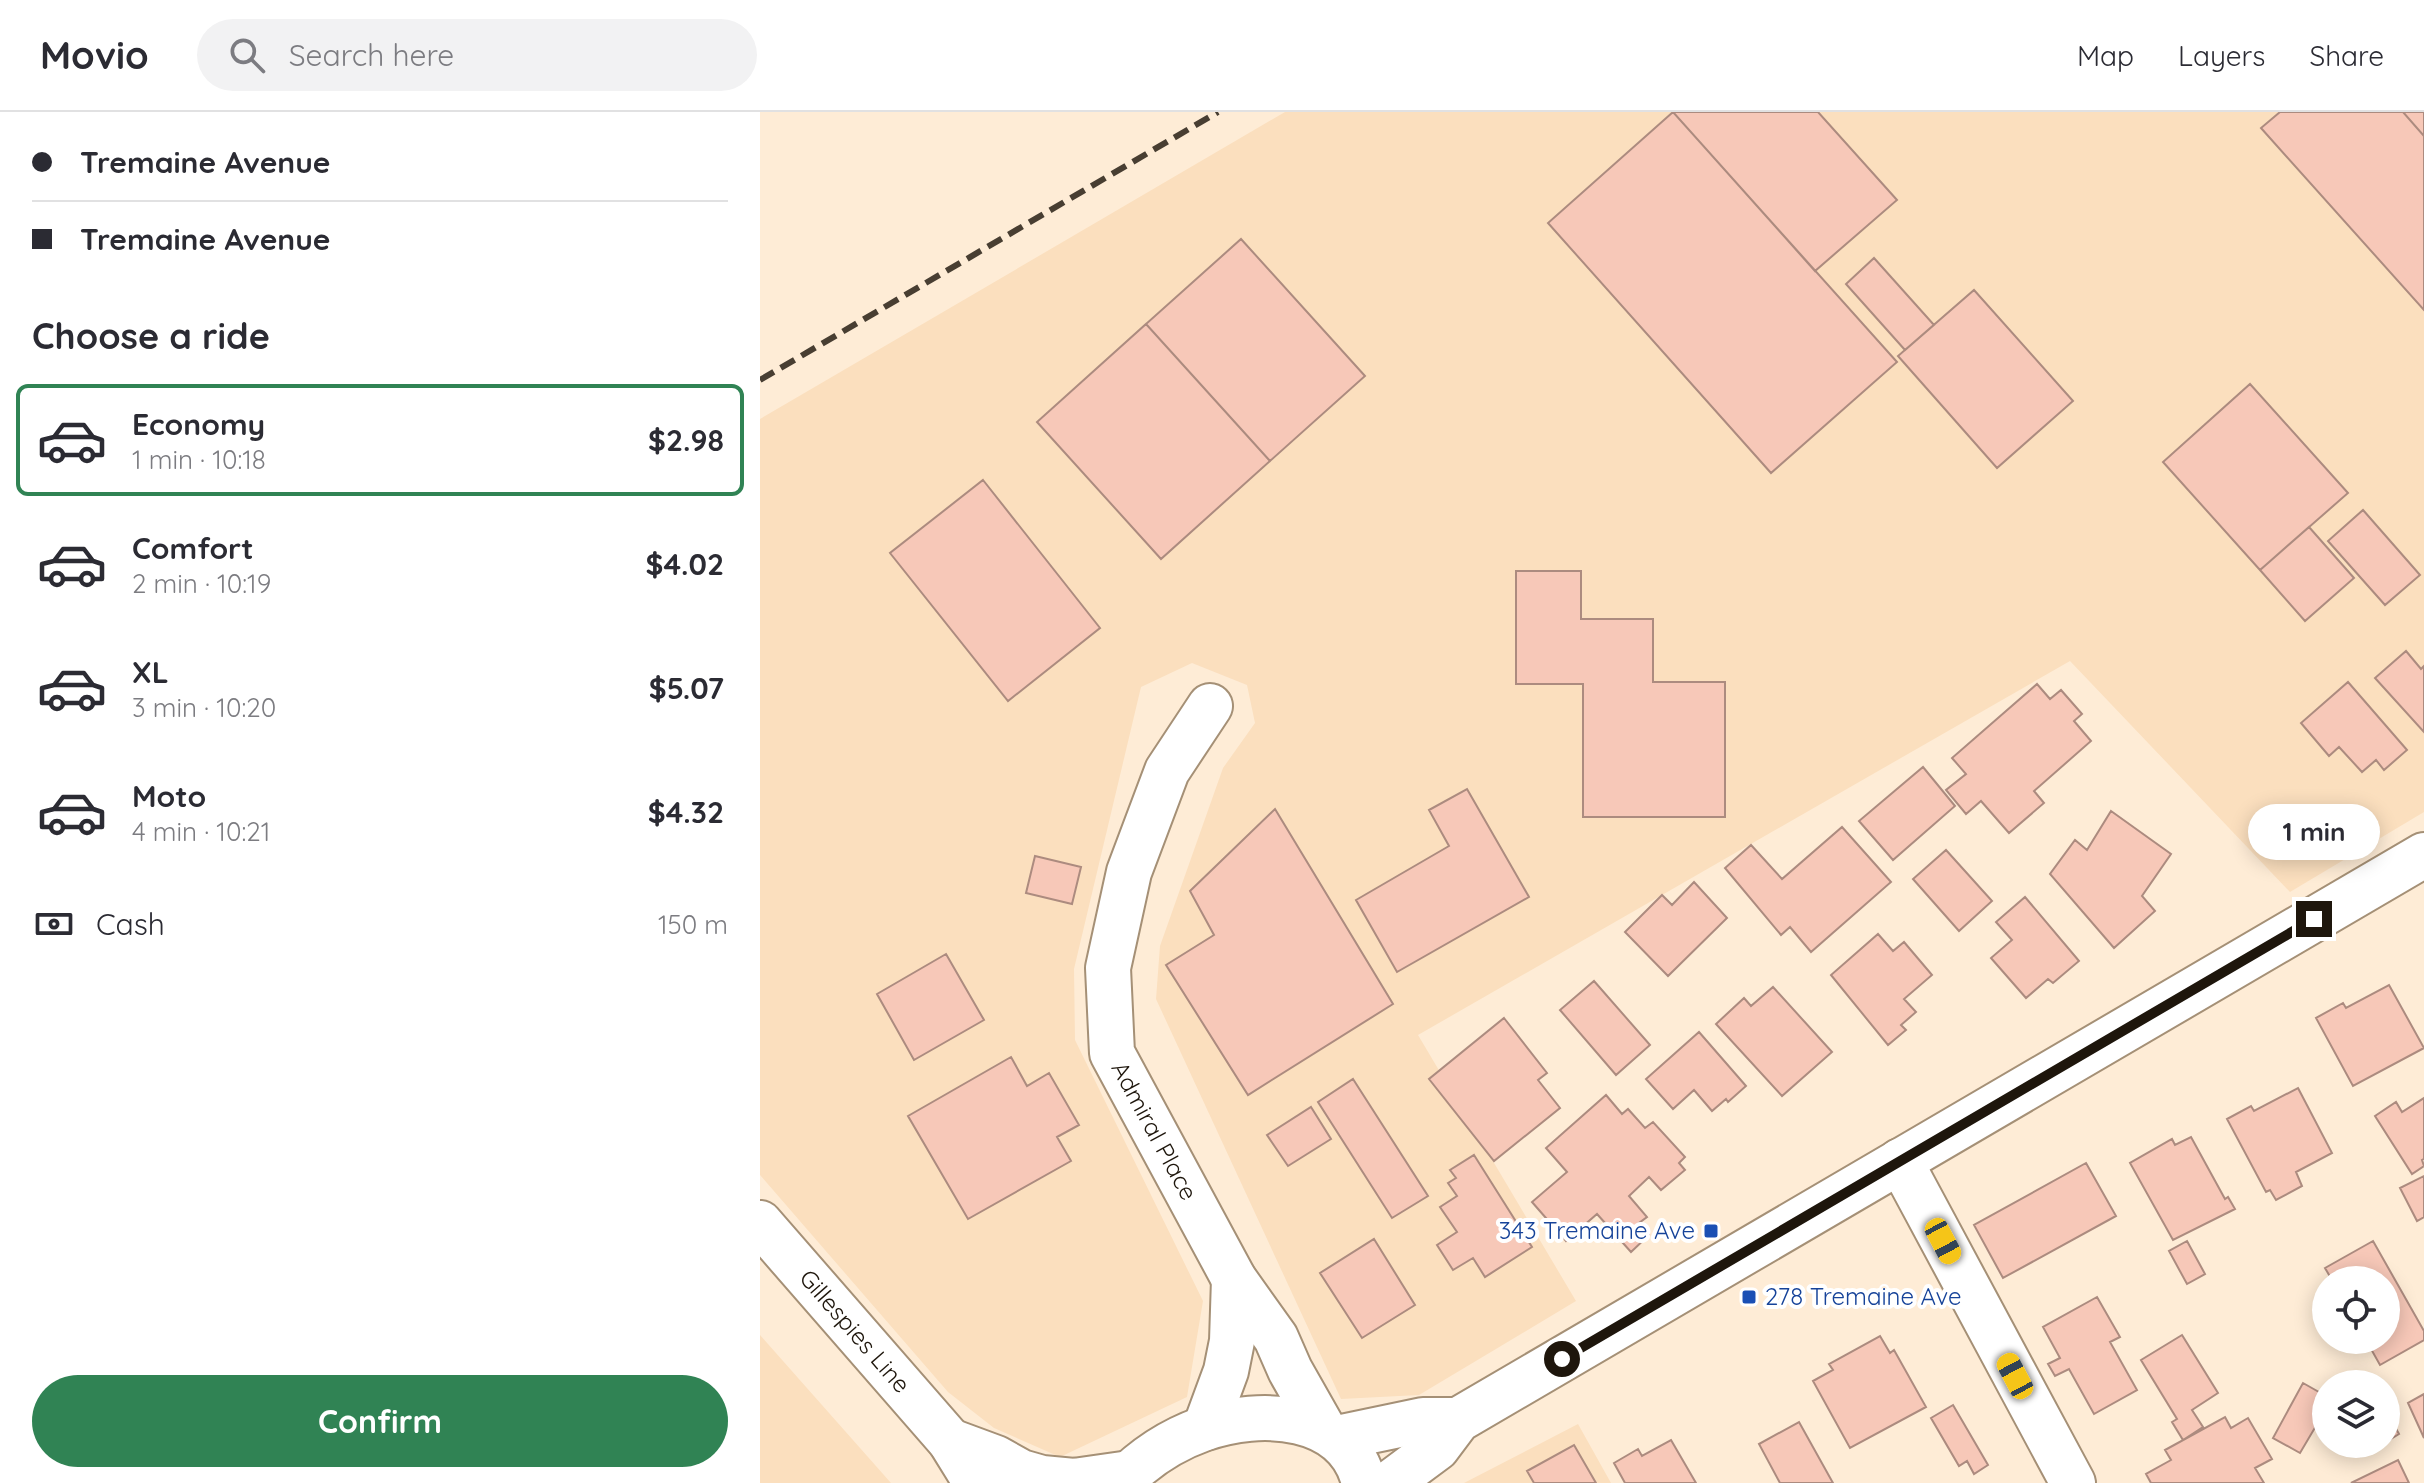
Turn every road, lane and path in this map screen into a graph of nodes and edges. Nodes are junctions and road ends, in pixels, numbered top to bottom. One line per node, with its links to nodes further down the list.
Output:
1 (1210, 706): 5 (street, Admiral Place)
2 (2424, 855): 3 (street)
3 (1900, 1161): 6 (street); 14 (street)
4 (760, 1223): 9 (street, Gillespies Line)
5 (1234, 1279): 7 (street); 8 (street, Admiral Place)
6 (1458, 1420): 8 (street); 13 (street)
7 (1205, 1428): 8 (street); 10 (street)
8 (1331, 1434): 12 (street, Admiral Place)
9 (950, 1441): 10 (street, Gillespies Line); 11 (street, Gillespies Line)
10 (1125, 1478)
11 (976, 1483)
12 (1364, 1483)
13 (1390, 1483)
14 (2073, 1483)

